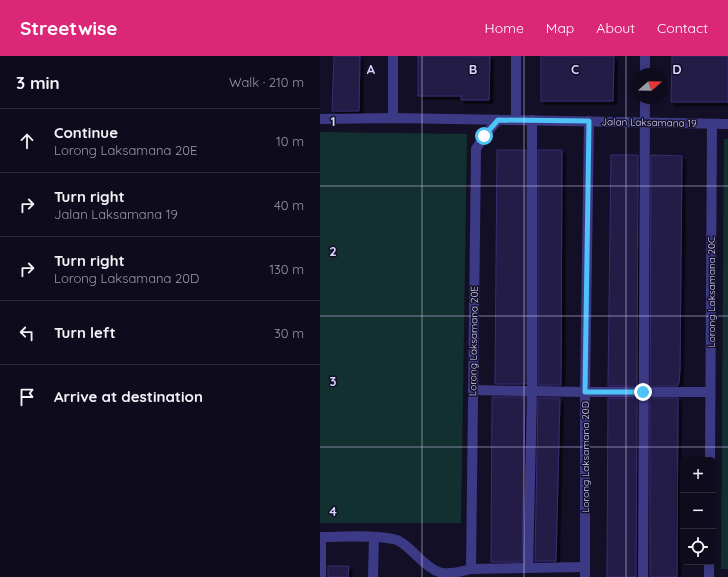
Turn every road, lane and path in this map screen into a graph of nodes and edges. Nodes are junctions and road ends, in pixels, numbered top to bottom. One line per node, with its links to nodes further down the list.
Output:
1 (393, 56): 6 (street)
2 (516, 56): 9 (street)
3 (645, 56): 4 (street)
4 (645, 68)
5 (645, 104): 12 (street)
6 (393, 118): 7 (street, Jalan Laksamana 19); 8 (street, Jalan Laksamana 19)
7 (320, 119)
8 (498, 120): 9 (street, Jalan Laksamana 19); 15 (street, Lorong Laksamana 20E)
9 (516, 120): 10 (street, Jalan Laksamana 19)
10 (532, 120): 11 (street, Jalan Laksamana 19); 16 (street)
11 (589, 121): 12 (street, Jalan Laksamana 19); 17 (street, Lorong Laksamana 20D)
12 (645, 122): 13 (street, Jalan Laksamana 19); 18 (street)
13 (712, 124): 14 (street, Jalan Laksamana 19); 19 (street, Lorong Laksamana 20C)
14 (728, 124)
15 (473, 390): 16 (street); 25 (street, Lorong Laksamana 20E)
16 (532, 391): 17 (street); 24 (street)
17 (585, 392): 18 (street); 26 (street, Lorong Laksamana 20D)
18 (643, 392): 19 (street); 29 (street)
19 (710, 392): 20 (street, Lorong Laksamana 20C)
20 (710, 457)
21 (321, 537): 22 (street); 27 (street)
22 (374, 537): 25 (street); 28 (street)
23 (709, 565): 30 (street)
24 (528, 568): 25 (street); 26 (street)
25 (471, 569)
26 (585, 572)
27 (321, 577)
28 (373, 577)
29 (643, 577)
30 (709, 577)

